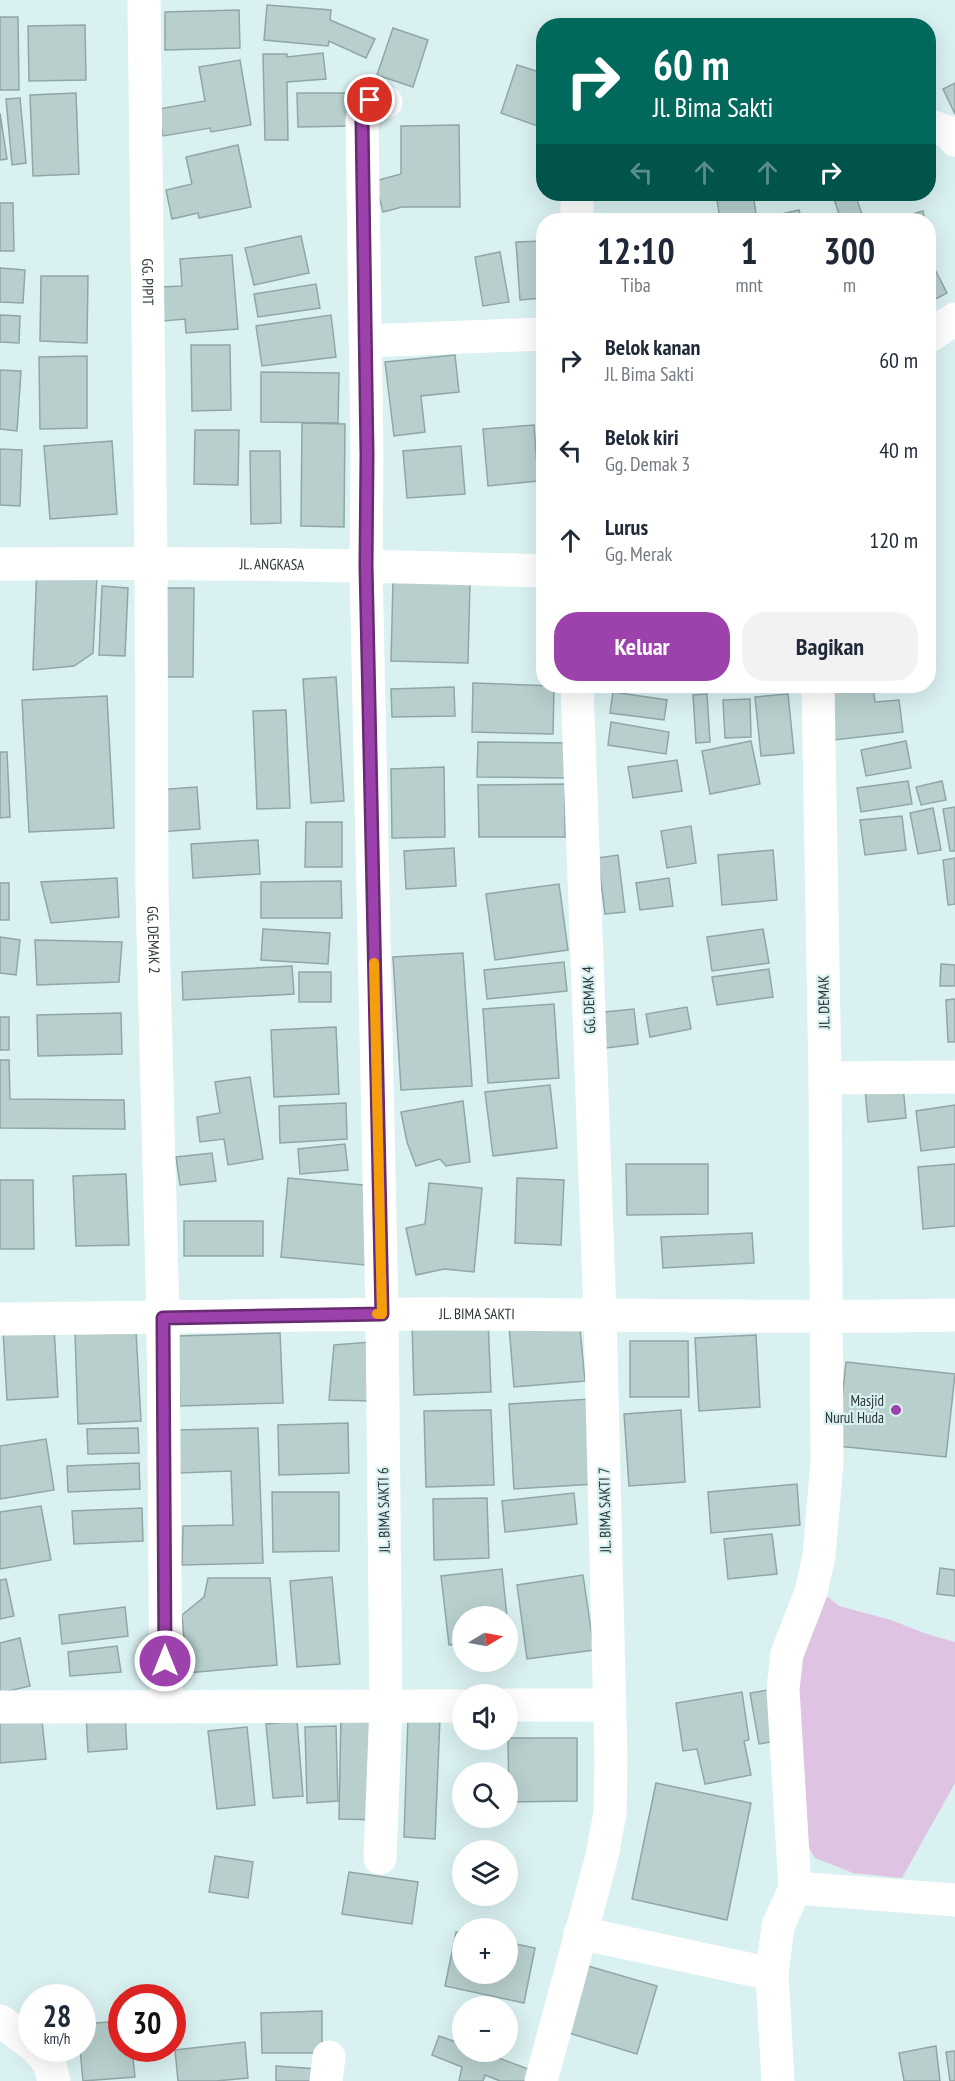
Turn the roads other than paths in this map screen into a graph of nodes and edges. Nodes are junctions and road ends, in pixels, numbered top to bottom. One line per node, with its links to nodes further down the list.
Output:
1 (144, 0): 9 (street, GG. PIPIT)
2 (386, 102): 8 (street, JL. BIMA SAKTI 6)
3 (936, 128): 4 (street)
4 (955, 140)
5 (955, 319): 6 (street)
6 (936, 331)
7 (536, 334): 8 (street)
8 (365, 341): 11 (street, JL. BIMA SAKTI 6)
9 (151, 563): 10 (street, JL. ANGKASA); 11 (street, JL. ANGKASA); 20 (street, GG. DEMAK 2)
10 (0, 564)
11 (366, 565): 12 (street, JL. ANGKASA); 17 (street, JL. BIMA SAKTI 6)
12 (536, 571)
13 (577, 693): 18 (street, GG. DEMAK 4)
14 (818, 693): 16 (street, JL. DEMAK)
15 (955, 1077): 16 (street)
16 (825, 1078): 21 (street, JL. DEMAK)
17 (382, 1314): 18 (street, JL. BIMA SAKTI); 20 (street, JL. BIMA SAKTI); 24 (street, JL. BIMA SAKTI 6)
18 (600, 1314): 21 (street, JL. BIMA SAKTI); 26 (street, JL. BIMA SAKTI 7)
19 (955, 1315): 21 (street, JL. BIMA SAKTI)
20 (163, 1318): 22 (street, JL. BIMA SAKTI); 28 (street, GG. DEMAK 2)
21 (826, 1318): 30 (street, JL. DEMAK)
22 (0, 1319)
23 (518, 1705): 26 (street)
24 (386, 1706): 25 (street); 28 (street); 29 (street, JL. BIMA SAKTI 6)
25 (452, 1706)
26 (610, 1706): 32 (street, JL. BIMA SAKTI 7)
27 (0, 1707): 28 (street)
28 (166, 1707)
29 (380, 1858)
30 (795, 1888): 31 (street); 33 (street)
31 (955, 1900)
32 (580, 1933): 33 (street); 38 (street, JL. BIMA SAKTI 7)
33 (772, 1974): 39 (street)
34 (0, 2021): 35 (street)
35 (18, 2034)
36 (49, 2062): 37 (street)
37 (54, 2081)
38 (541, 2081)
39 (778, 2081)

